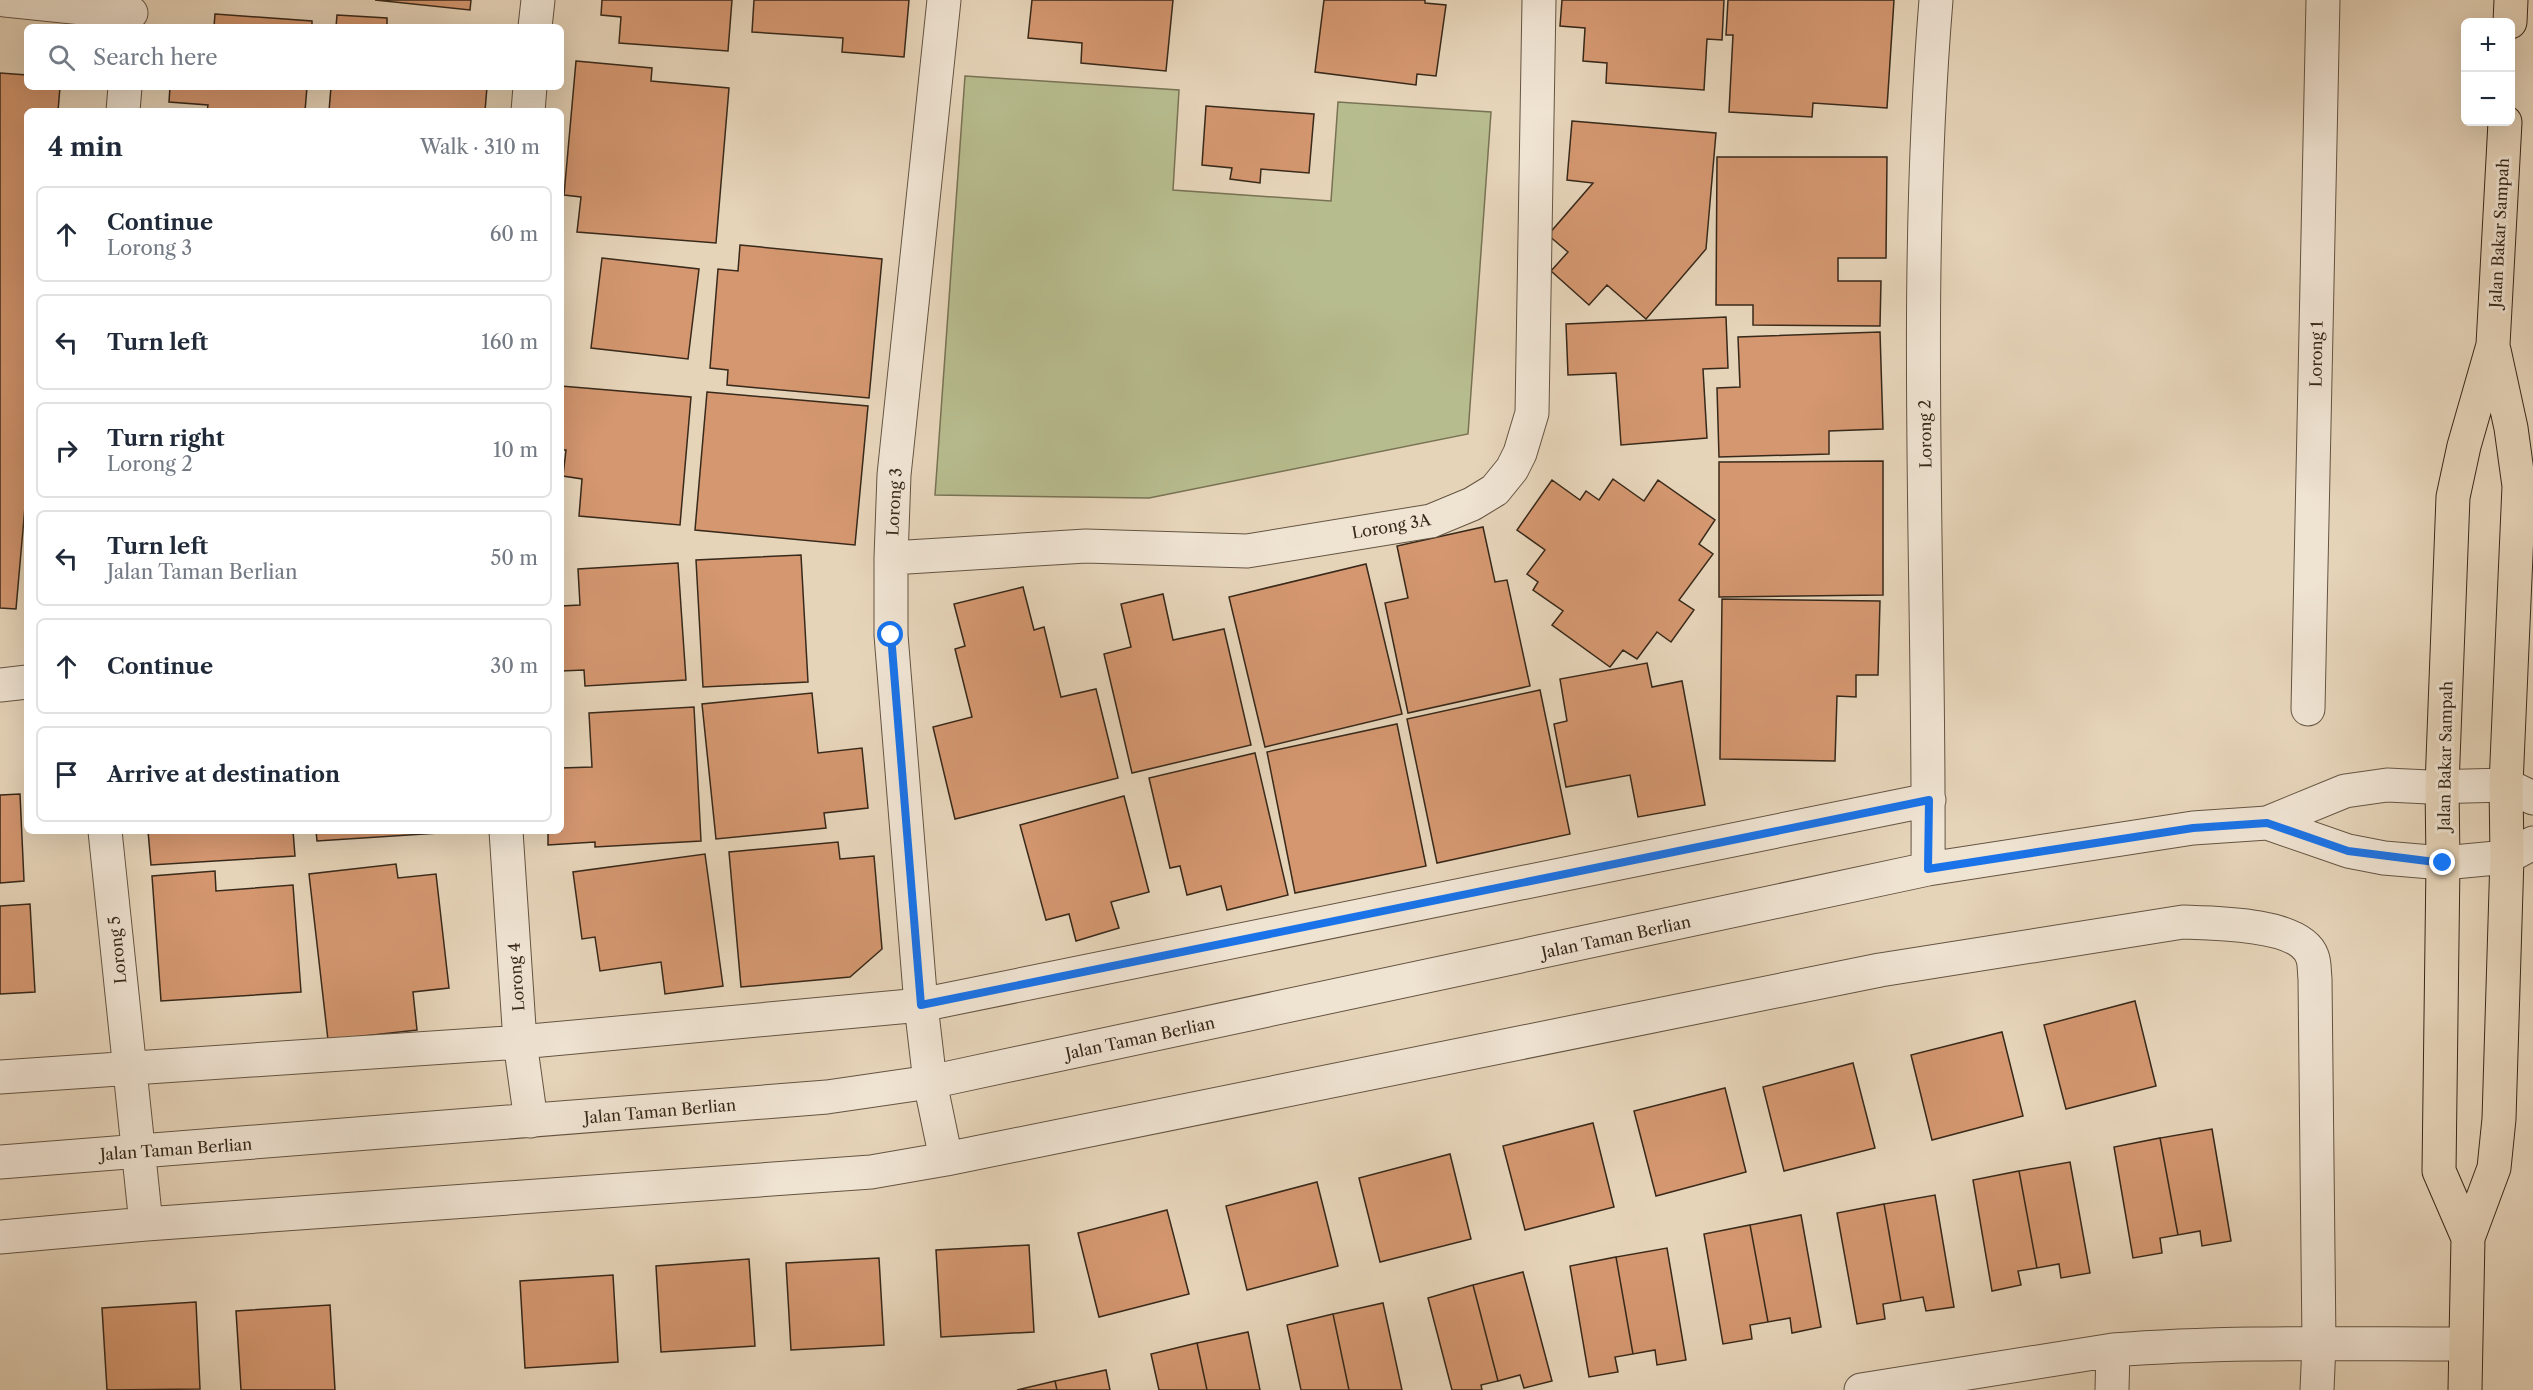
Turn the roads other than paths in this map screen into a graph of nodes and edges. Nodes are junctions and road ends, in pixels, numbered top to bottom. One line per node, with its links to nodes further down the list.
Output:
1 (5, 0): 8 (street)
2 (538, 0): 10 (street)
3 (944, 0): 17 (street, Lorong 3)
4 (1539, 0): 17 (street, Lorong 3A)
5 (1936, 0): 23 (street, Lorong 2)
6 (2323, 0): 20 (street, Lorong 1)
7 (2511, 0): 9 (main road)
8 (131, 13)
9 (2510, 18)
10 (535, 24)
11 (125, 90): 13 (street)
12 (530, 90): 14 (street)
13 (123, 108)
14 (528, 108)
15 (2505, 126): 16 (main road, Jalan Bakar Sampah)
16 (2493, 345): 21 (main road, Jalan Bakar Sampah); 22 (main road, Jalan Bakar Sampah)
17 (891, 558): 30 (street, Lorong 3)
18 (24, 682): 19 (street)
19 (0, 685)
20 (2308, 709)
21 (2442, 786): 22 (street); 24 (street); 28 (main road, Jalan Bakar Sampah)
22 (2519, 791): 27 (main road, Jalan Bakar Sampah)
23 (1929, 800): 29 (street, Lorong 2); 30 (street)
24 (2267, 823): 28 (street); 29 (street, Jalan Taman Berlian)
25 (105, 834): 32 (street, Lorong 5)
26 (506, 834): 31 (street, Lorong 4)
27 (2520, 850): 28 (street); 41 (main road, Jalan Bakar Sampah)
28 (2443, 863): 41 (main road, Jalan Bakar Sampah)
29 (1928, 869): 34 (street, Jalan Taman Berlian)
30 (921, 1005): 31 (street); 34 (street, Lorong 3)
31 (520, 1042): 32 (street); 35 (street, Lorong 4)
32 (129, 1068): 33 (street); 36 (street, Lorong 5)
33 (0, 1077)
34 (930, 1082): 35 (street, Jalan Taman Berlian); 37 (street, Lorong 3)
35 (531, 1121): 36 (street, Jalan Taman Berlian)
36 (138, 1152): 38 (street, Jalan Taman Berlian); 39 (street, Lorong 5)
37 (946, 1159): 39 (street); 42 (street)
38 (0, 1162)
39 (146, 1224): 40 (street)
40 (0, 1237)
41 (2469, 1238): 43 (main road, Jalan Bakar Sampah)
42 (2319, 1344): 43 (street); 44 (street); 47 (street)
43 (2465, 1344): 48 (main road, Jalan Bakar Sampah)
44 (2114, 1350): 45 (street); 46 (street)
45 (1861, 1390)
46 (2112, 1390)
47 (2318, 1390)
48 (2465, 1390)

